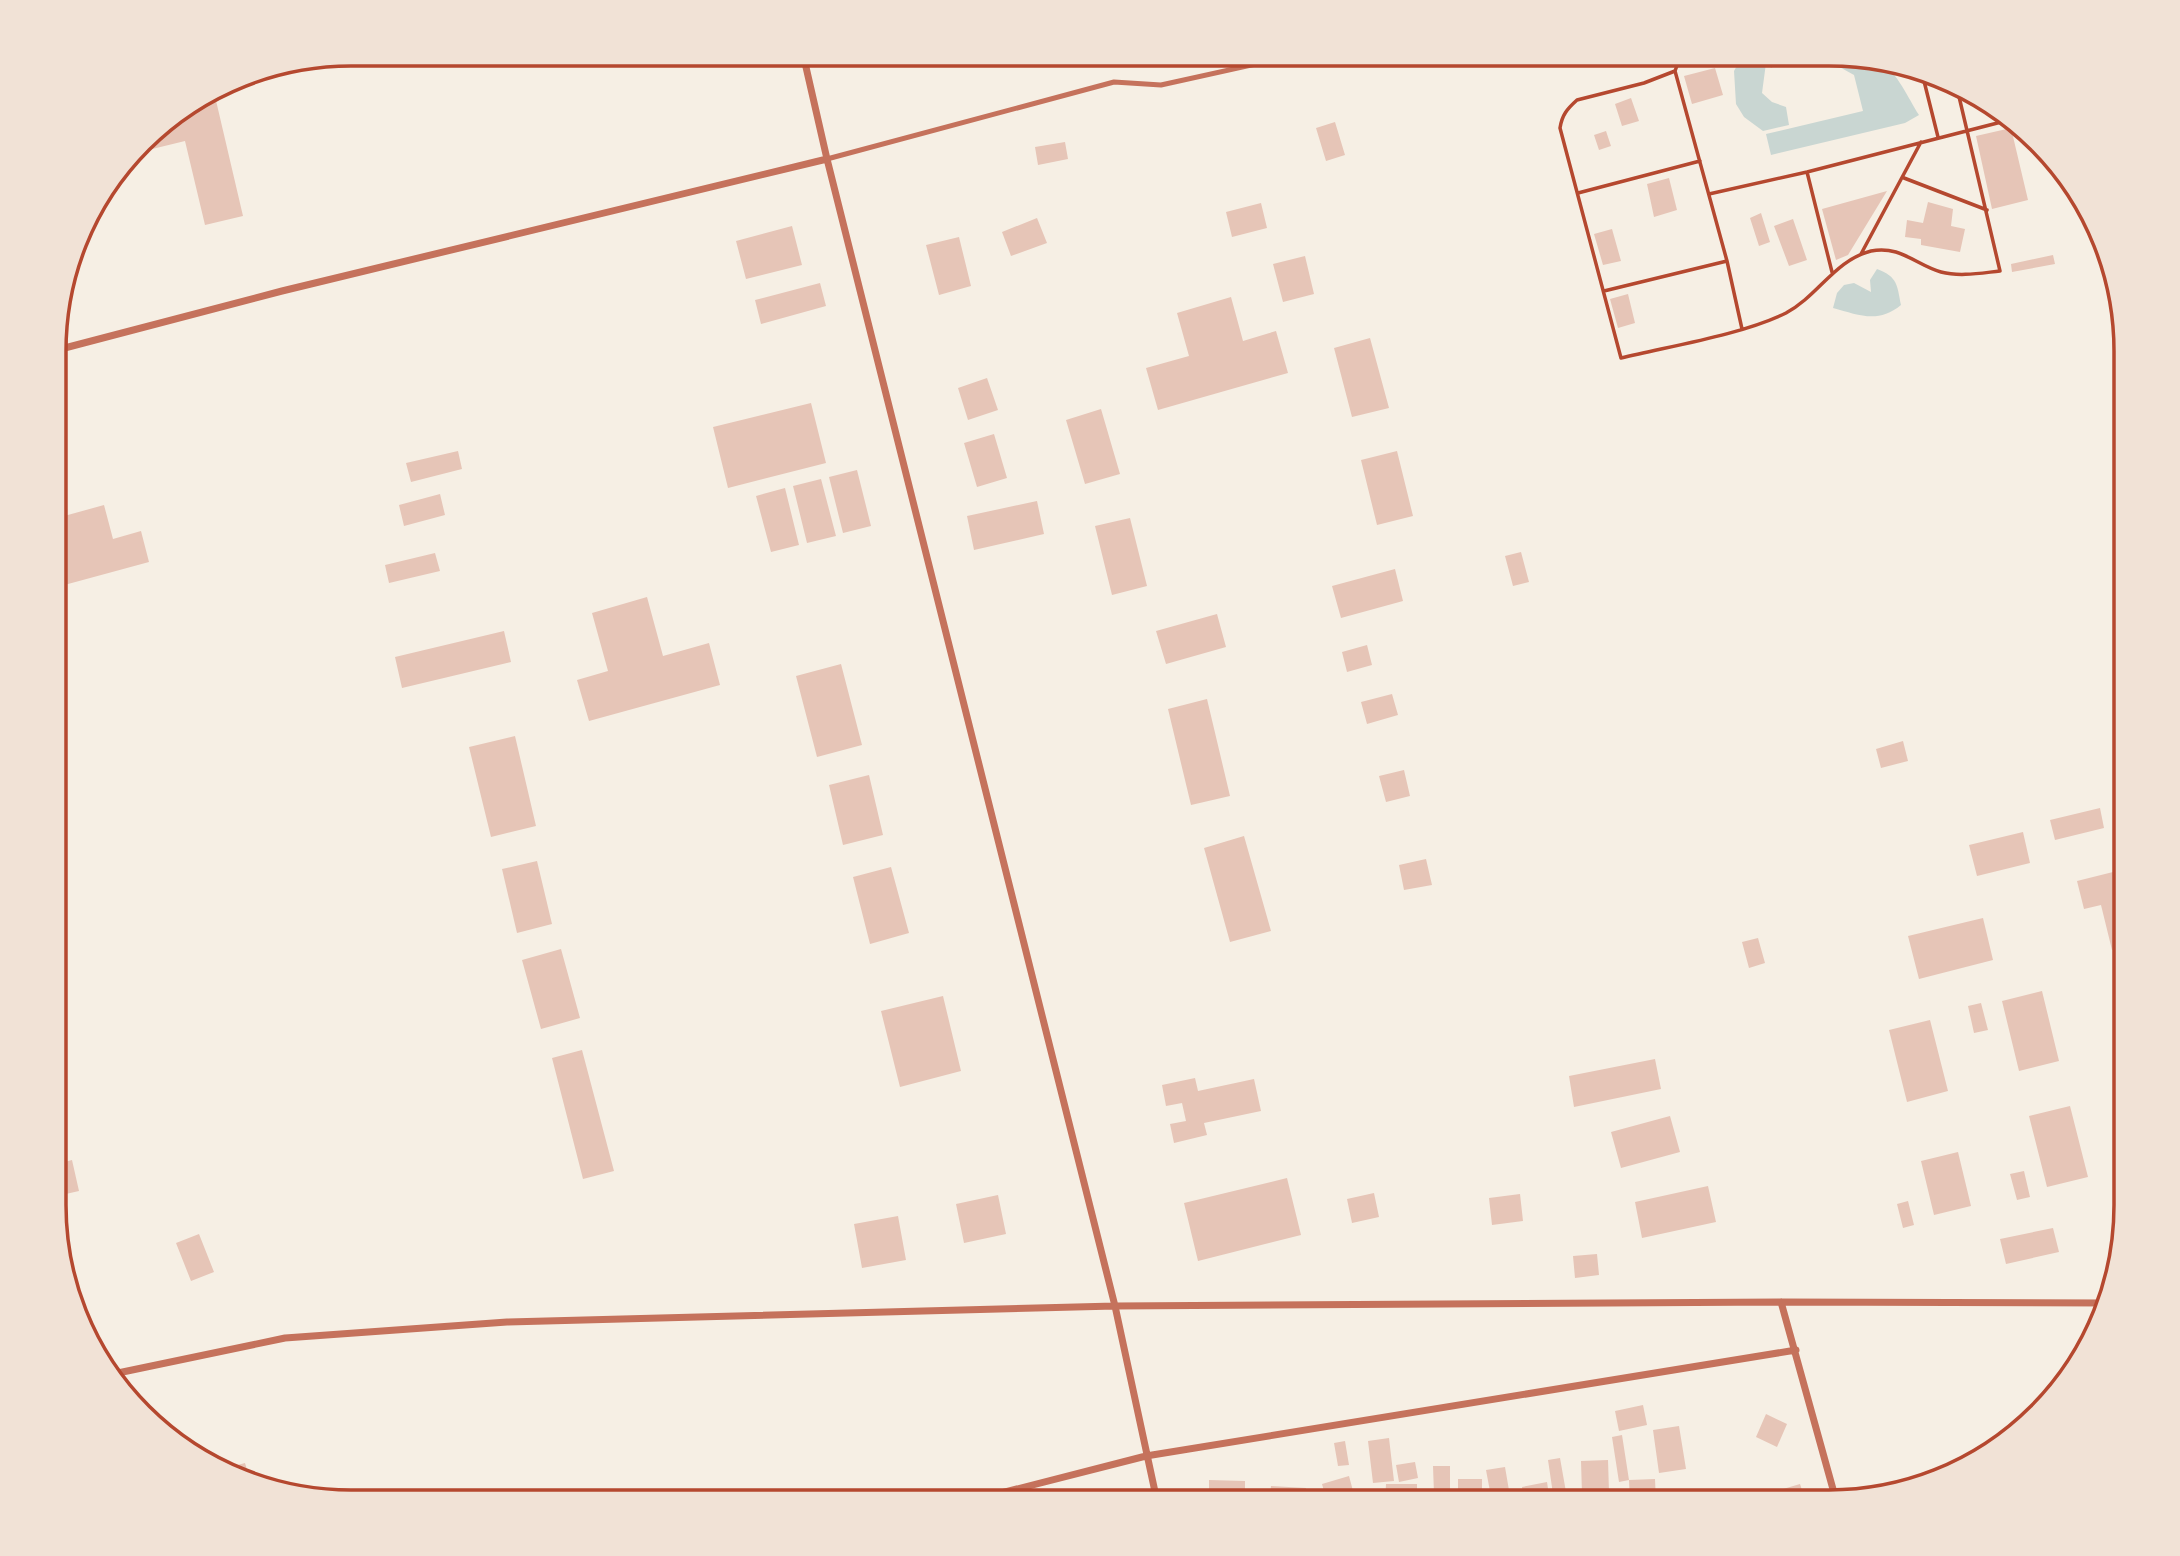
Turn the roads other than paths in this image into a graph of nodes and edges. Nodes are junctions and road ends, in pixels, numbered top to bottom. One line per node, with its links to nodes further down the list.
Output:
1 (806, 66): 3 (street)
2 (1247, 66): 3 (lane)
3 (827, 159): 4 (street); 7 (street)
4 (66, 349)
5 (1781, 1302): 6 (street); 7 (street); 8 (street)
6 (2096, 1303)
7 (1115, 1306): 9 (street); 10 (street)
8 (1796, 1350): 10 (street); 13 (street)
9 (121, 1372)
10 (1146, 1456): 11 (street); 12 (street)
11 (1013, 1490)
12 (1154, 1490)
13 (1833, 1490)

